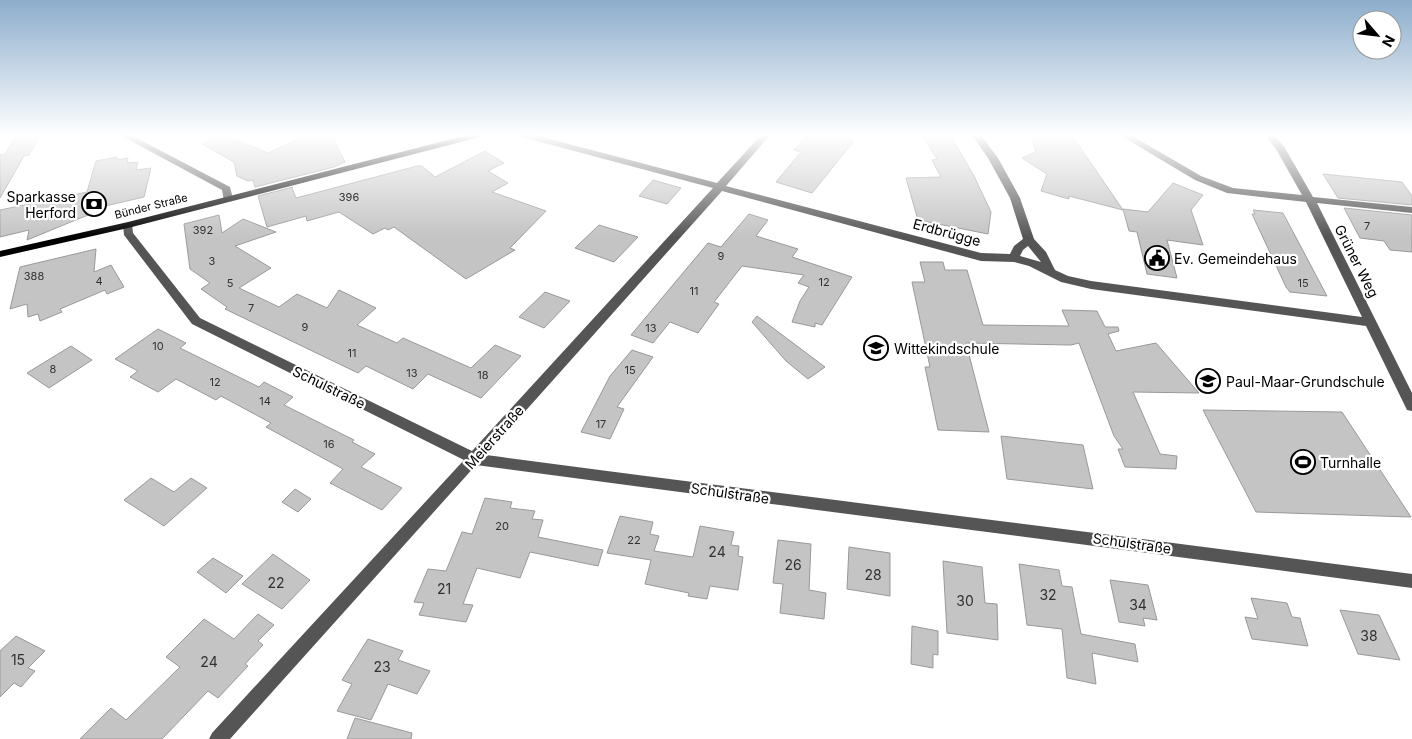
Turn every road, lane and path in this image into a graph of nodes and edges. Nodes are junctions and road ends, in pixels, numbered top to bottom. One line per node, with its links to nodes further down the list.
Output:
1 (189, 168): 9 (street)
2 (344, 168): 9 (main road, Bünder Straße)
3 (650, 168): 8 (street, Erdbrügge)
4 (736, 168): 8 (street, Meierstraße)
5 (999, 168): 13 (street)
6 (1182, 168): 10 (street)
7 (1292, 168): 10 (street, Grüner Weg)
8 (720, 187): 15 (street, Erdbrügge); 19 (street, Meierstraße)
9 (228, 200): 12 (main road, Bünder Straße)
10 (1310, 200): 11 (street); 17 (street, Grüner Weg)
11 (1412, 210)
12 (128, 225): 14 (main road, Bünder Straße); 19 (street, Schulstraße)
13 (1029, 240): 15 (street); 16 (street)
14 (0, 254)
15 (1014, 258): 16 (street, Erdbrügge)
16 (1051, 272): 17 (street, Erdbrügge)
17 (1370, 322): 18 (street, Grüner Weg)
18 (1412, 406)
19 (474, 459): 20 (street, Schulstraße); 21 (street, Meierstraße)
20 (1412, 581)
21 (218, 739)

